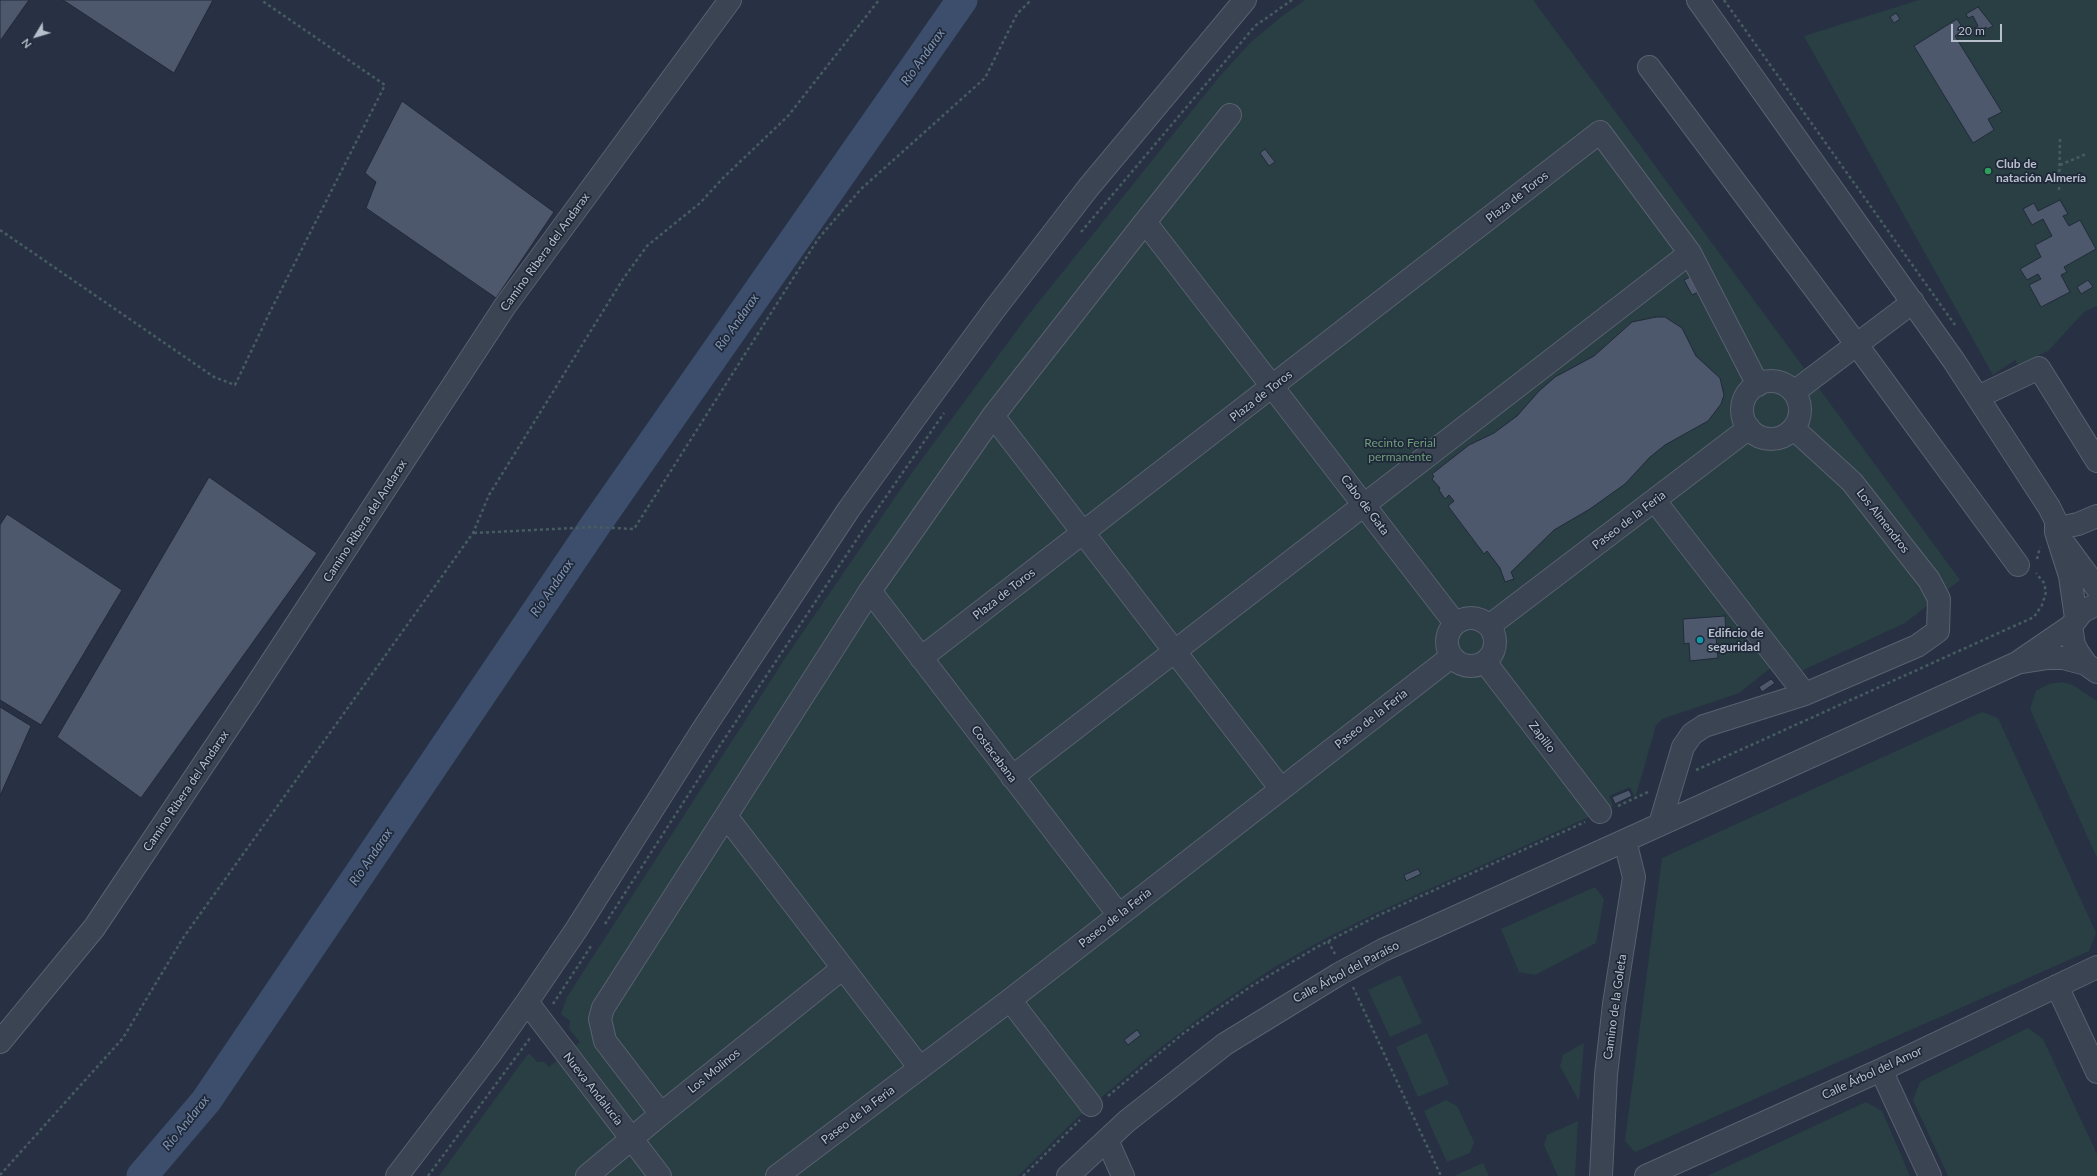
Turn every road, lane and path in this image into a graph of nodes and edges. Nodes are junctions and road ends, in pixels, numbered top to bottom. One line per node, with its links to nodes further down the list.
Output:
1 (261, 0): 16 (path)
2 (730, 0): 71 (street, Camino Ribera del Andarax)
3 (879, 0): 35 (path)
4 (1031, 0): 35 (path)
5 (1245, 0): 69 (street)
6 (1292, 0): 17 (path)
7 (1698, 0): 19 (street)
8 (1724, 0): 20 (path)
9 (1649, 67): 21 (street)
10 (1230, 115): 15 (street)
11 (2060, 138): 13 (path)
12 (2086, 154): 13 (path)
13 (2060, 165): 14 (path)
14 (2059, 190)
15 (1146, 222): 23 (street, Cabo de Gata); 27 (street)
16 (0, 230)
17 (1080, 232)
18 (1690, 253): 22 (street); 23 (street, Plaza de Toros); 32 (street)
19 (1913, 302): 21 (street); 25 (street)
20 (1957, 329)
21 (1856, 345): 24 (street); 37 (street)
22 (1758, 385): 24 (street); 28 (street)
23 (1274, 387): 32 (street, Cabo de Gata); 34 (street, Plaza de Toros)
24 (1794, 392): 29 (street)
25 (1978, 397): 30 (street); 36 (street)
26 (947, 410): 60 (path)
27 (993, 416): 34 (street); 39 (street)
28 (1749, 428): 29 (street); 31 (street, Paseo de la Feria)
29 (1794, 429): 50 (street, Los Almendros)
30 (2097, 460)
31 (1654, 501): 43 (street, Paseo de la Feria); 50 (street)
32 (1364, 504): 42 (street, Cabo de Gata); 44 (street)
33 (2097, 516): 36 (street)
34 (1083, 532): 44 (street); 45 (street, Plaza de Toros)
35 (473, 533): 79 (path)
36 (2049, 538): 37 (path); 38 (street); 41 (street)
37 (2029, 565): 52 (path)
38 (2097, 588)
39 (870, 591): 45 (street, Costacabana); 56 (street)
40 (2097, 604): 41 (street)
41 (2073, 622): 48 (street); 49 (street)
42 (1455, 623): 43 (street); 46 (street)
43 (1489, 626): 47 (street)
44 (1174, 651): 51 (street); 53 (street)
45 (921, 658): 51 (street, Costacabana)
46 (1451, 658): 47 (street); 53 (street, Paseo de la Feria)
47 (1485, 662): 55 (street, Zapillo)
48 (2017, 663): 49 (street); 57 (street, Calle Árbol del Paraíso)
49 (2091, 668)
50 (1805, 694): 52 (street)
51 (1012, 777): 59 (street, Costacabana)
52 (1673, 780): 54 (path); 57 (street)
53 (1281, 789): 59 (street, Paseo de la Feria)
54 (1638, 797)
55 (1600, 812)
56 (726, 816): 64 (street); 76 (street)
57 (1660, 824): 58 (street, Calle Árbol del Paraíso)
58 (1625, 841): 78 (street, Calle Árbol del Paraíso); 88 (street, Camino de la Goleta)
59 (1119, 915): 68 (street, Paseo de la Feria)
60 (602, 929)
61 (1328, 941): 63 (path)
62 (593, 942): 70 (path)
63 (1336, 956)
64 (843, 968): 72 (street); 76 (street, Los Molinos)
65 (2097, 968): 67 (street, Calle Árbol del Amor)
66 (1352, 985): 87 (path)
67 (2057, 986): 73 (street, Calle Árbol del Amor); 74 (street)
68 (1010, 1000): 72 (street, Paseo de la Feria); 75 (street)
69 (527, 1002): 70 (street, Nueva Andalucía); 80 (street)
70 (542, 1022): 77 (street, Nueva Andalucía); 81 (path)
71 (0, 1042)
72 (920, 1068): 84 (street, Paseo de la Feria)
73 (1882, 1070): 89 (street, Calle Árbol del Amor); 90 (street)
74 (2097, 1072)
75 (1092, 1105)
76 (661, 1114): 77 (street, Los Molinos)
77 (632, 1140): 82 (street, Los Molinos); 83 (street, Nueva Andalucía)
78 (1106, 1140): 85 (street, Calle Árbol del Paraíso); 86 (street)
79 (0, 1175)
80 (396, 1176)
81 (428, 1176)
82 (587, 1176)
83 (660, 1176)
84 (777, 1176)
85 (1068, 1176)
86 (1123, 1176)
87 (1441, 1176)
88 (1601, 1176)
89 (1646, 1176)
90 (1930, 1176)

